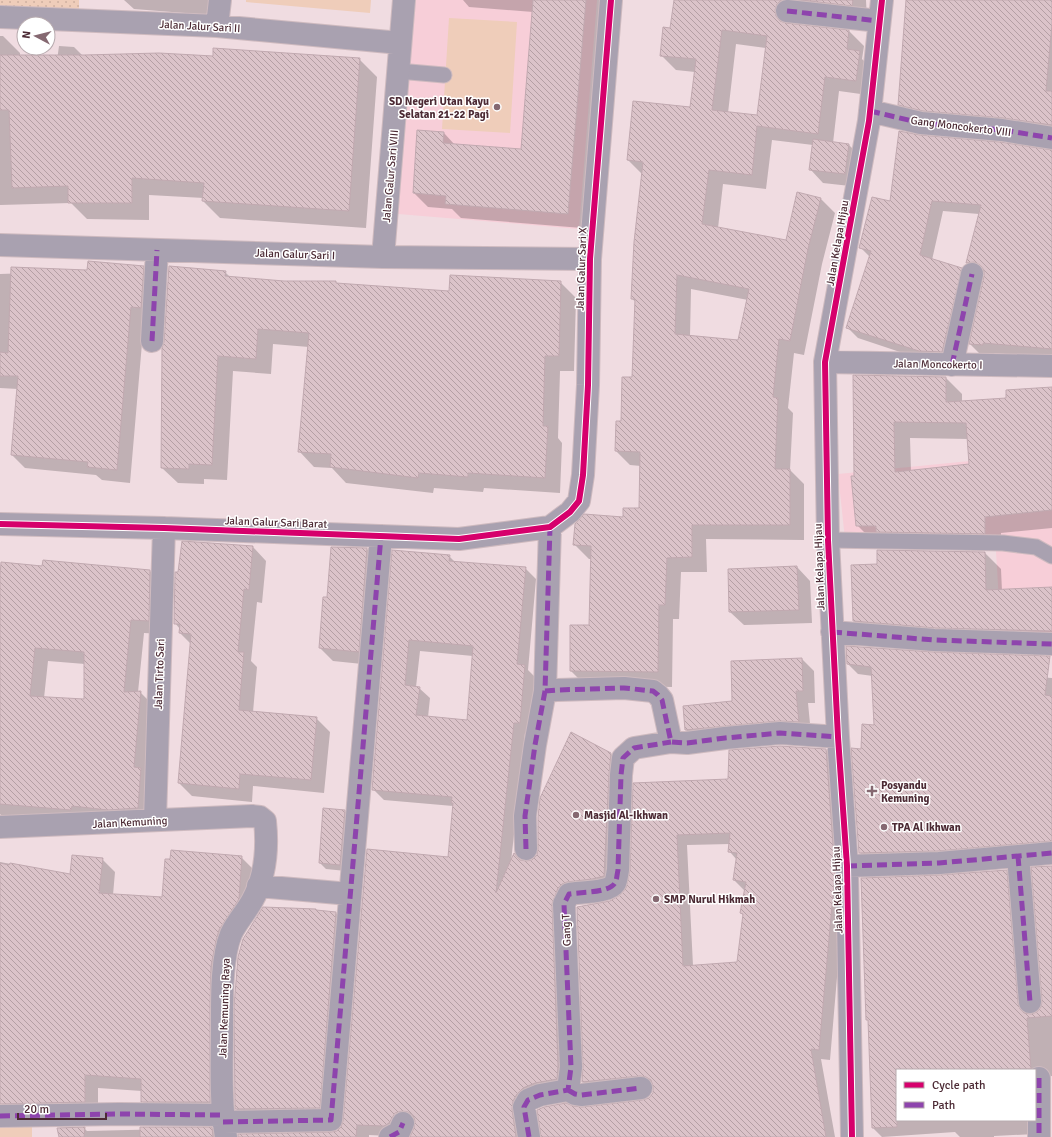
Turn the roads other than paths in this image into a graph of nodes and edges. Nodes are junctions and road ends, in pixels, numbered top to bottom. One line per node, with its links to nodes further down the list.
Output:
1 (220, 0): 8 (street)
2 (404, 0): 9 (street, Jalan Galur Sari VIII)
3 (610, 0): 17 (street, Jalan Galur Sari X)
4 (34, 9): 7 (street, Jalan Jalur Sari II); 8 (street, Jalan Jalur Sari II)
5 (787, 11): 6 (street)
6 (880, 11): 12 (street, Jalan Kelapa Hijau)
7 (0, 17)
8 (218, 26): 9 (street, Jalan Jalur Sari II)
9 (400, 43): 10 (street, Jalan Galur Sari VIII)
10 (398, 72): 11 (lane); 16 (street, Jalan Galur Sari VIII)
11 (444, 75)
12 (870, 111): 13 (street, Gang Moncokerto VIII); 20 (street, Jalan Kelapa Hijau)
13 (1052, 138)
14 (0, 245): 15 (street, Jalan Galur Sari I)
15 (157, 250): 16 (street, Jalan Galur Sari I); 19 (street)
16 (383, 257): 17 (street, Jalan Galur Sari I)
17 (590, 259): 24 (street, Jalan Galur Sari X)
18 (972, 274): 21 (street)
19 (152, 341)
20 (825, 362): 21 (street, Jalan Moncokerto I); 27 (street, Jalan Kelapa Hijau)
21 (952, 365): 22 (street, Jalan Moncokerto I)
22 (1052, 366)
23 (0, 524): 25 (street, Jalan Galur Sari Barat)
24 (550, 527): 26 (street, Jalan Galur Sari Barat); 31 (street)
25 (164, 528): 26 (street, Jalan Galur Sari Barat); 35 (street, Jalan Tirto Sari)
26 (381, 536): 42 (street)
27 (828, 540): 28 (lane); 29 (street, Jalan Kelapa Hijau)
28 (1052, 556)
29 (832, 632): 30 (street); 32 (street, Jalan Kelapa Hijau)
30 (1052, 644)
31 (545, 691): 33 (street); 37 (street)
32 (838, 737): 33 (street); 40 (street, Jalan Kelapa Hijau)
33 (671, 742): 46 (street, Gang T)
34 (260, 818): 35 (street, Jalan Kemuning); 41 (street, Jalan Kemuning Raya)
35 (155, 820): 36 (street, Jalan Kemuning)
36 (0, 827)
37 (526, 849)
38 (1052, 853): 39 (street)
39 (1018, 856): 40 (street); 43 (street)
40 (847, 866): 50 (street, Jalan Kelapa Hijau)
41 (258, 886): 42 (street); 48 (street, Jalan Kemuning Raya)
42 (350, 894): 48 (street)
43 (1030, 1002)
44 (1039, 1078): 51 (street)
45 (641, 1088): 46 (street)
46 (568, 1090): 49 (street)
47 (0, 1116): 48 (street)
48 (224, 1125)
49 (529, 1137)
50 (852, 1137)
51 (1039, 1137)

